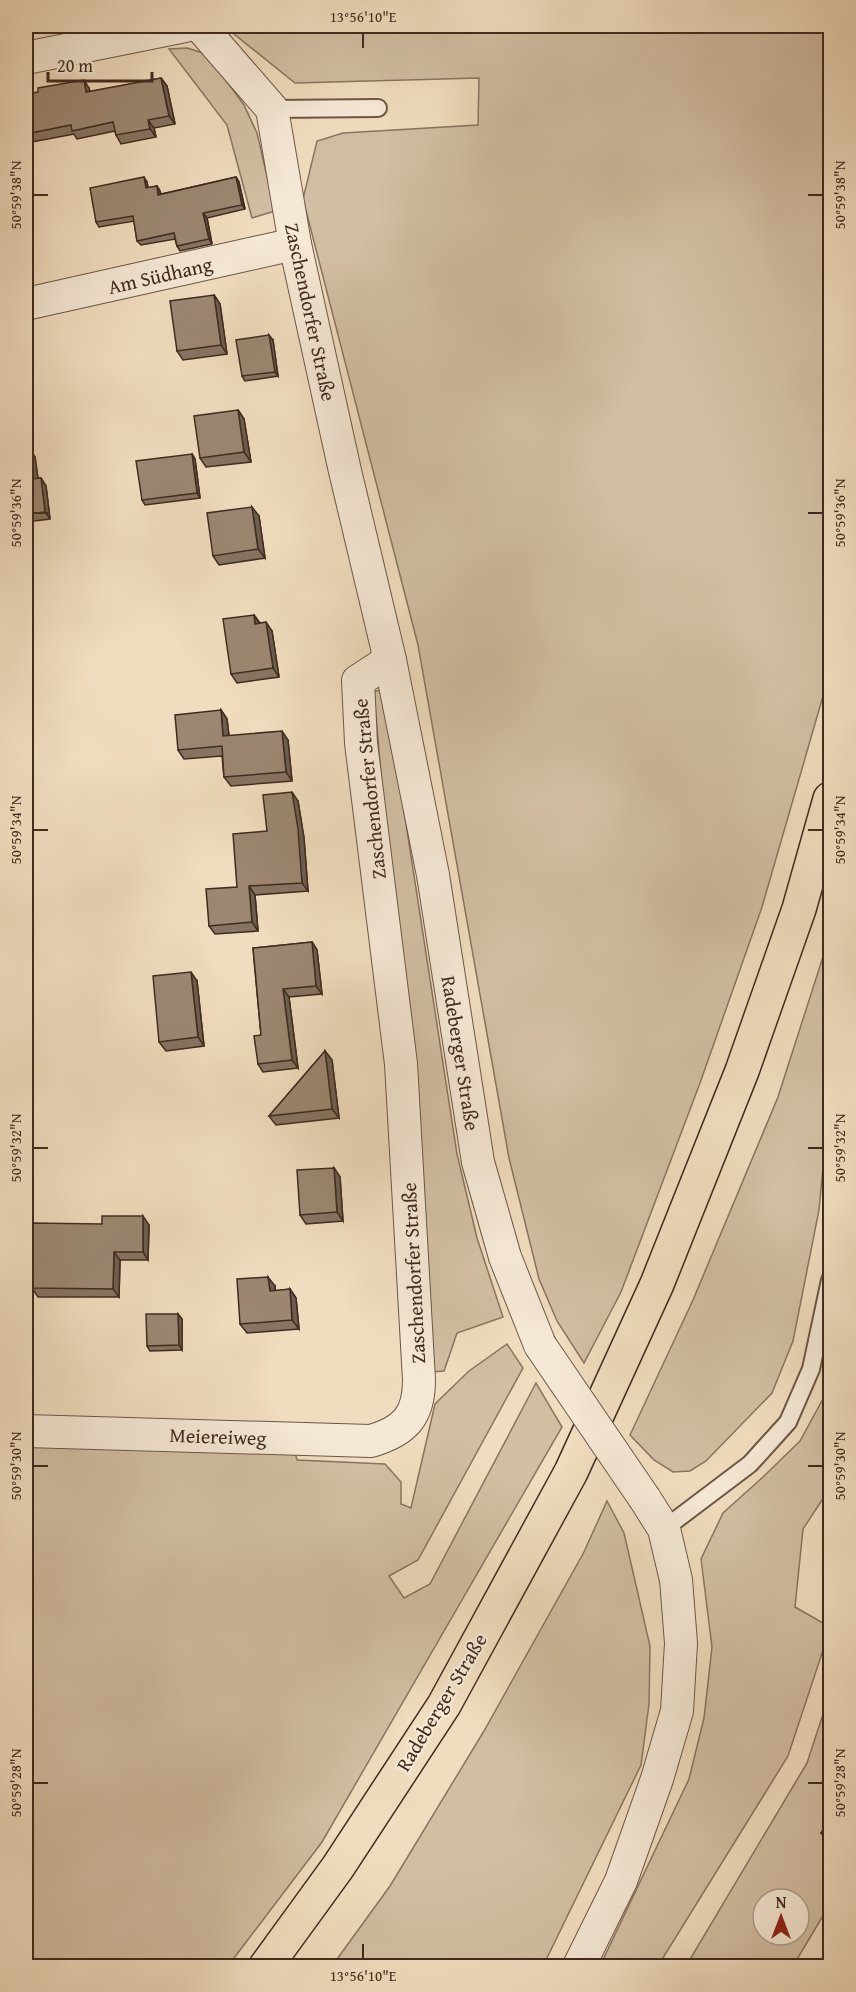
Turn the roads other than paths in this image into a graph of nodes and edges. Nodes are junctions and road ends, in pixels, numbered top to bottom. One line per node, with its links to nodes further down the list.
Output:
1 (185, 26): 3 (street)
2 (200, 26): 5 (street)
3 (26, 58)
4 (378, 108): 5 (lane)
5 (272, 109): 6 (street, Zaschendorfer Straße)
6 (295, 244): 7 (street, Am Südhang); 8 (street, Zaschendorfer Straße)
7 (26, 304)
8 (390, 660): 11 (street, Zaschendorfer Straße); 13 (street, Radeberger Straße, bridge)
9 (831, 799): 14 (highway, Radeberger Straße)
10 (831, 1280): 13 (lane)
11 (404, 1423): 12 (street, Meiereiweg)
12 (26, 1431)
13 (664, 1529): 15 (street, Radeberger Straße)
14 (266, 1966)
15 (579, 1966)

